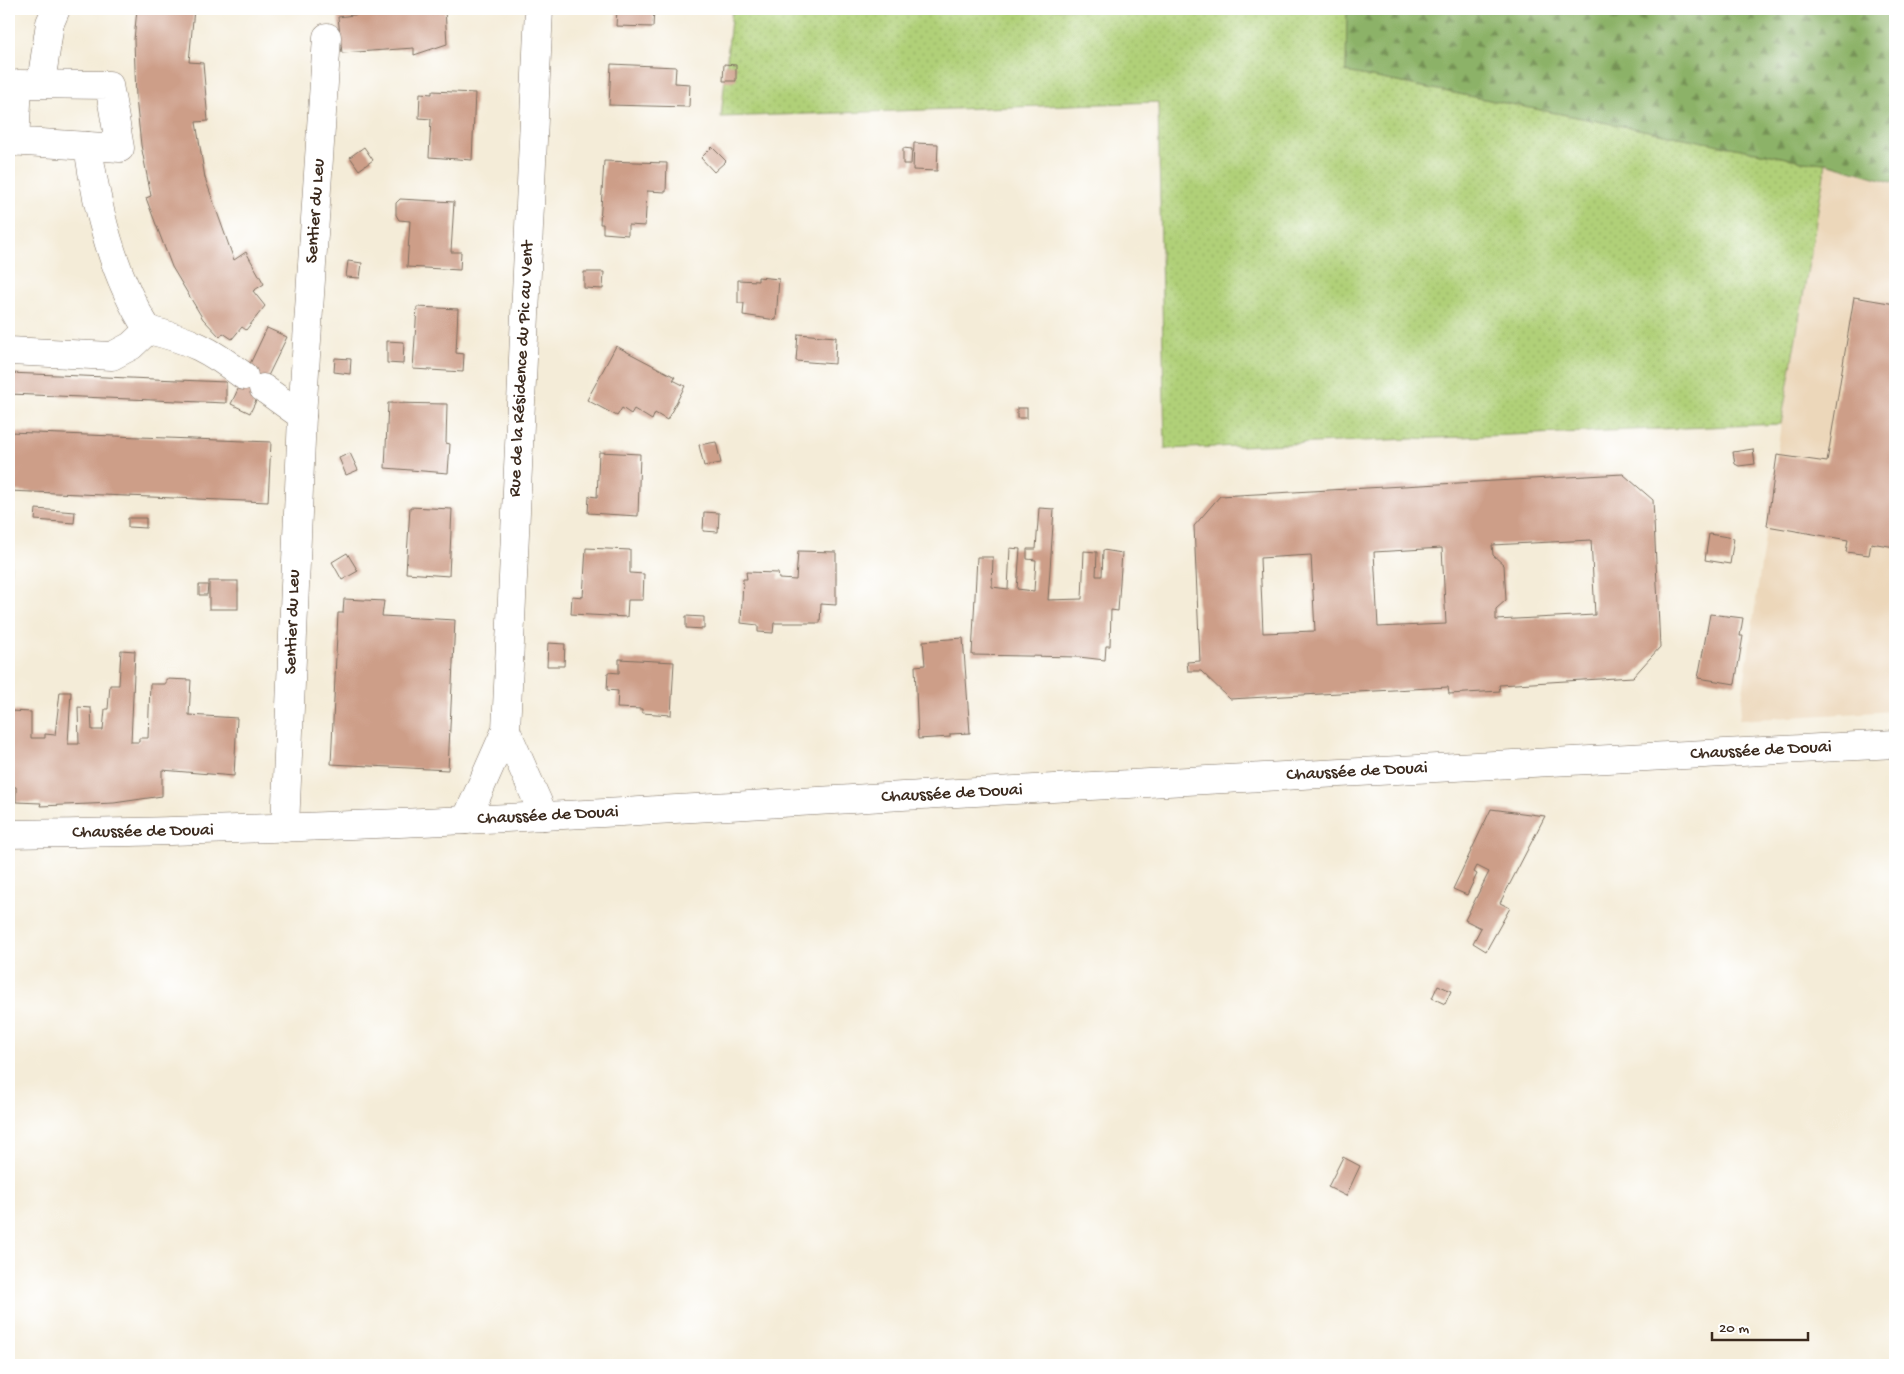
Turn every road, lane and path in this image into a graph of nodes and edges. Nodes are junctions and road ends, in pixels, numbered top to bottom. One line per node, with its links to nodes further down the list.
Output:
1 (56, 9): 4 (main road)
2 (539, 9): 10 (main road, Rue de la Résidence du Pic au Vent)
3 (327, 36): 9 (main road, Sentier du Leu)
4 (41, 83): 5 (main road); 6 (main road)
5 (12, 142): 6 (main road)
6 (88, 146): 7 (main road)
7 (148, 330): 8 (main road); 9 (main road)
8 (9, 351)
9 (302, 416): 14 (main road, Sentier du Leu)
10 (506, 730): 12 (main road, Rue de la Résidence du Pic au Vent); 13 (main road, Rue de la Résidence du Pic au Vent)
11 (1895, 744): 12 (main road, Chaussée de Douai)
12 (544, 816): 13 (main road, Chaussée de Douai)
13 (466, 820): 14 (main road, Chaussée de Douai)
14 (285, 828): 15 (main road, Chaussée de Douai)
15 (9, 834)

